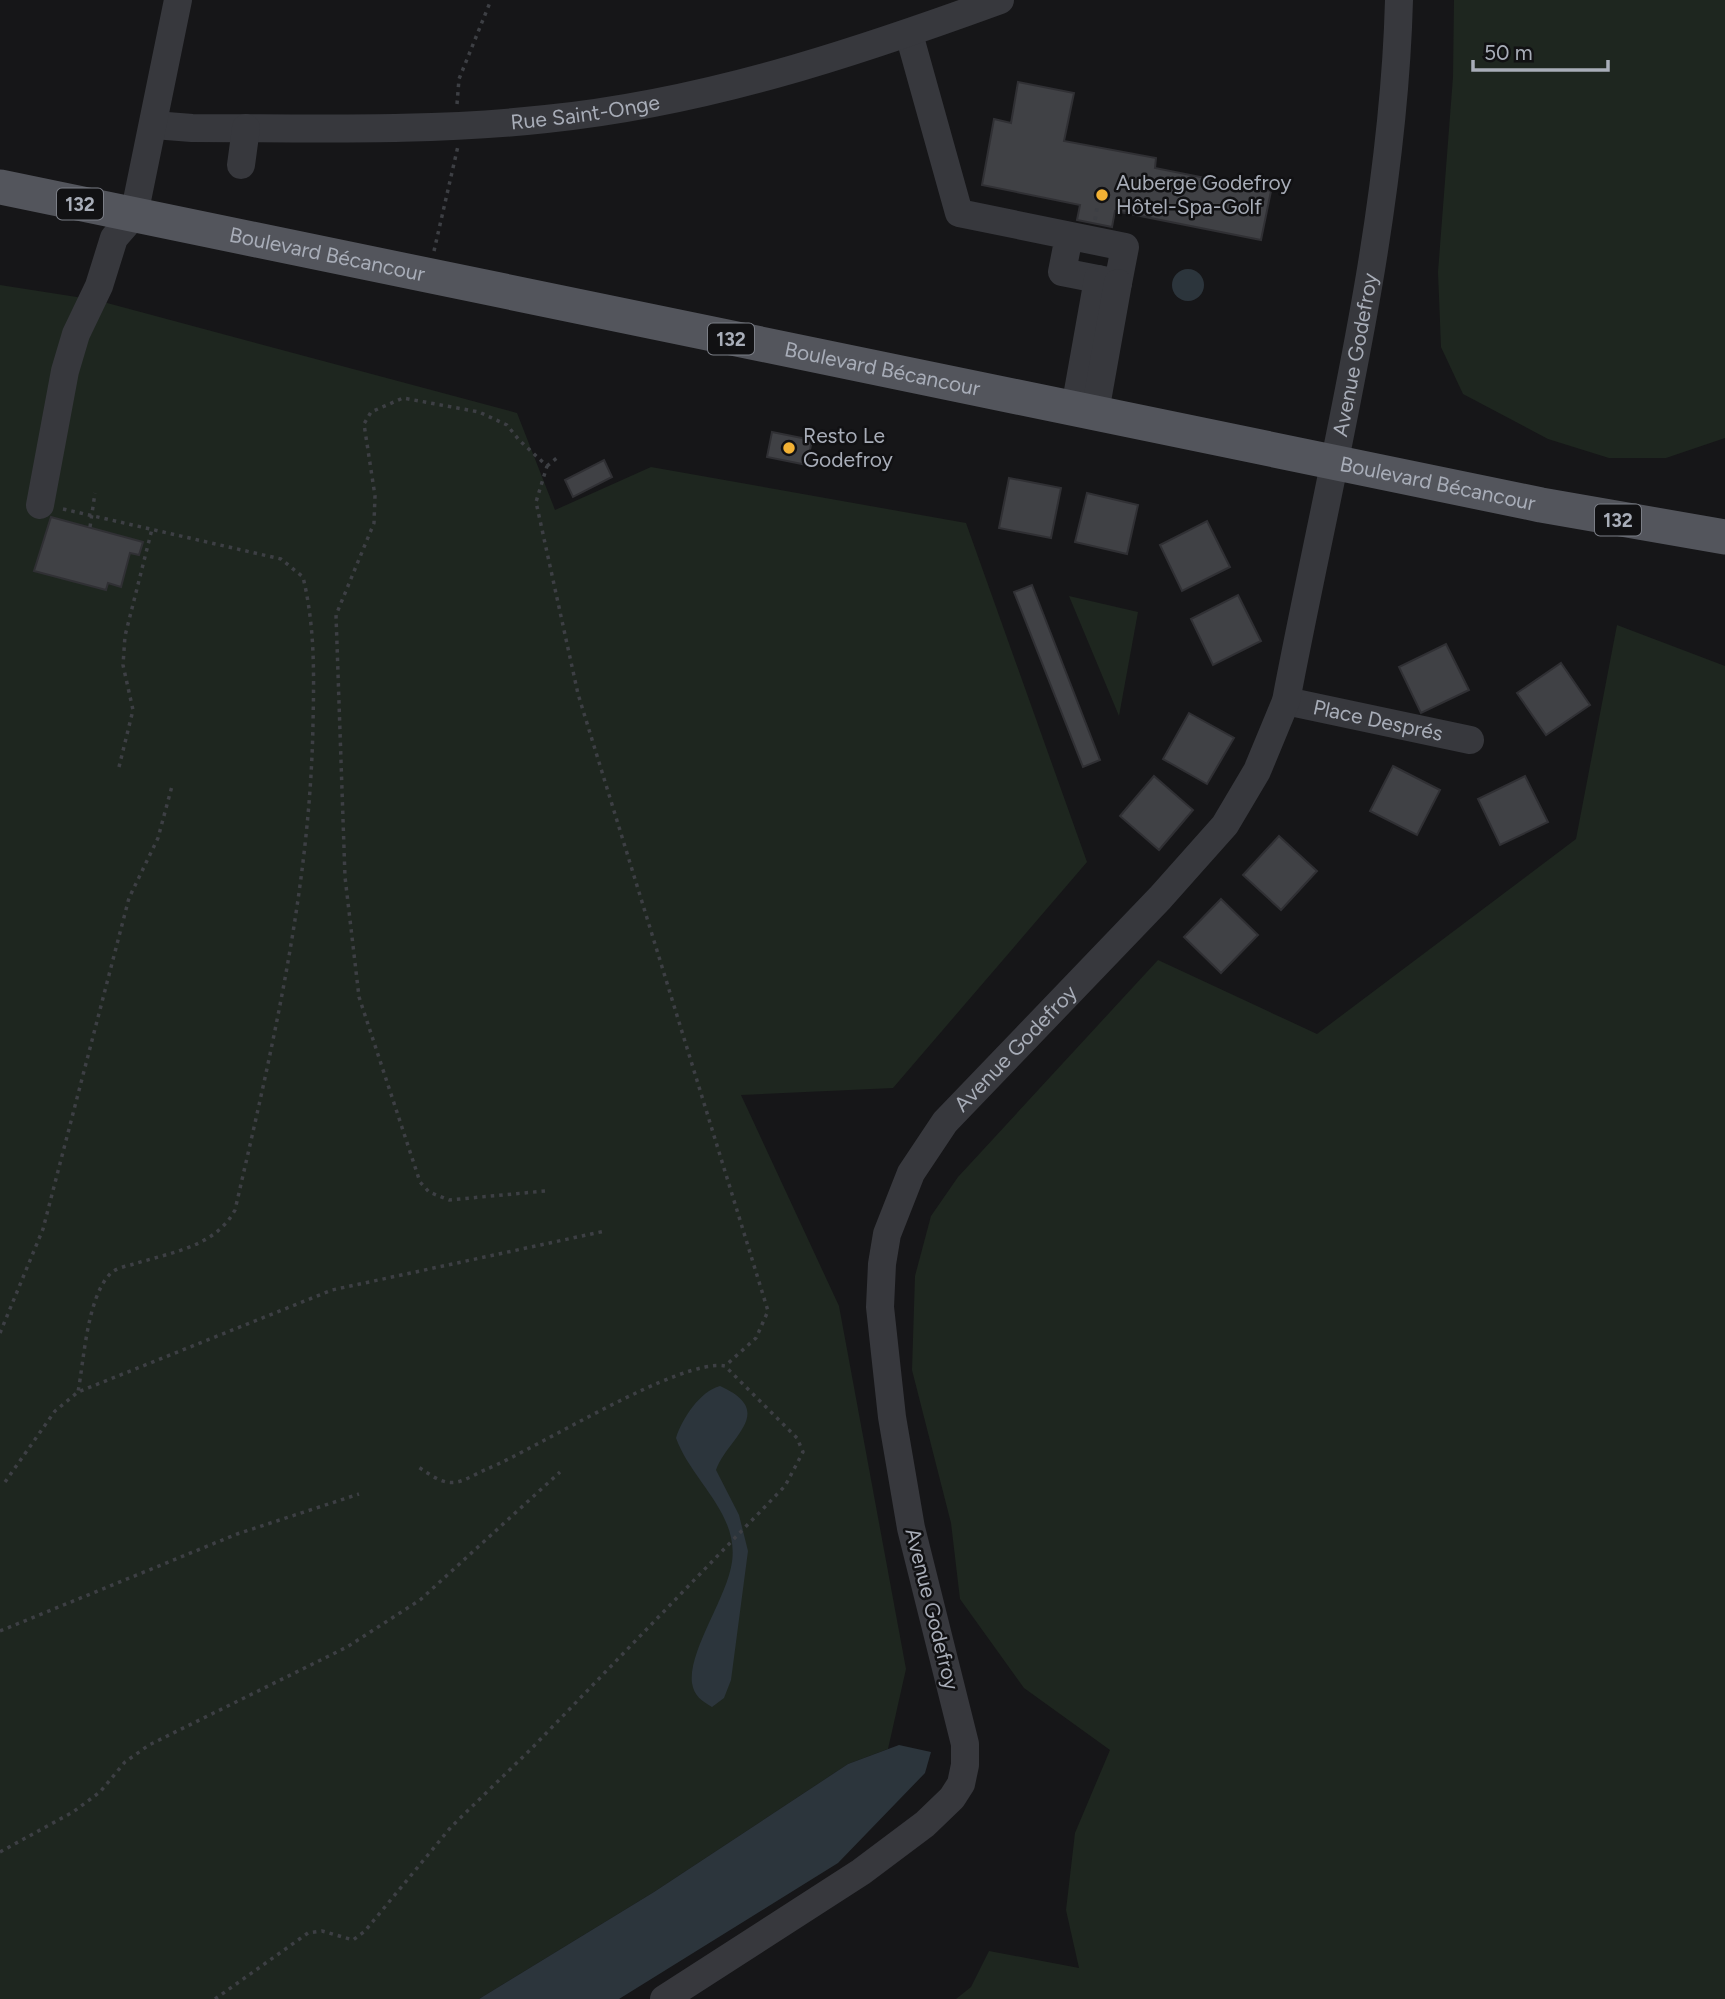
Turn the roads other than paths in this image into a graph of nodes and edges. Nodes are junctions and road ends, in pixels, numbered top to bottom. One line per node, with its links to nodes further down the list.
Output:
1 (178, 0): 5 (street)
2 (1000, 0): 4 (street, Rue Saint-Onge)
3 (1399, 0): 13 (street, Avenue Godefroy)
4 (909, 34): 6 (street, Rue Saint-Onge); 10 (street)
5 (154, 124): 6 (street, Rue Saint-Onge); 9 (street)
6 (246, 128): 7 (street)
7 (241, 165)
8 (0, 187): 9 (main road, Boulevard Bécancour / 132)
9 (134, 215): 12 (main road, Boulevard Bécancour / 132); 14 (street)
10 (1069, 236): 11 (street); 11 (street)
11 (1108, 281): 12 (street)
12 (1085, 410): 13 (main road, Boulevard Bécancour / 132)
13 (1334, 461): 15 (main road, Boulevard Bécancour / 132); 16 (street, Avenue Godefroy)
14 (40, 505)
15 (1725, 537)
16 (1286, 701): 17 (street, Place Després); 18 (street, Avenue Godefroy)
17 (1470, 740)
18 (664, 1999)

